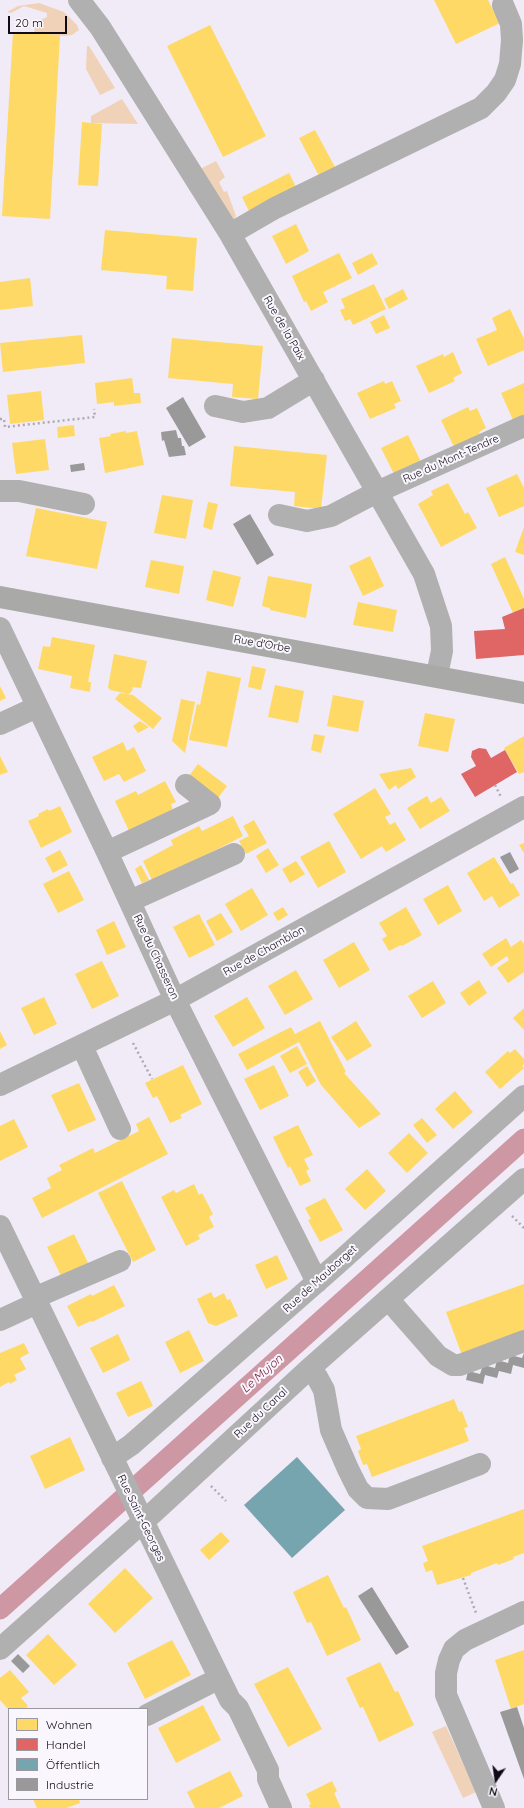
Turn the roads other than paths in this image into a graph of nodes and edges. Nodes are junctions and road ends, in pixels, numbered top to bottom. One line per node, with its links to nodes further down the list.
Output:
1 (79, 0): 3 (street, Rue de la Paix)
2 (503, 5): 3 (street)
3 (230, 234): 4 (street, Rue de la Paix)
4 (314, 380): 5 (street); 8 (street, Rue de la Paix)
5 (215, 406)
6 (524, 426): 8 (street, Rue du Mont-Tendre)
7 (0, 491): 9 (street)
8 (377, 492): 10 (street, Rue du Mont-Tendre); 13 (street, Rue de la Paix)
9 (84, 504)
10 (278, 515)
11 (0, 597): 13 (main road, Rue d'Orbe)
12 (0, 628): 15 (street, Rue du Chasseron)
13 (437, 675): 14 (main road, Rue d'Orbe)
14 (524, 692)
15 (37, 707): 16 (street); 19 (street, Rue du Chasseron)
16 (0, 724)
17 (186, 785): 19 (street)
18 (524, 807): 22 (street, Rue de Chamblon)
19 (107, 852): 21 (street, Rue du Chasseron)
20 (234, 854): 21 (street)
21 (130, 901): 22 (street, Rue du Chasseron)
22 (176, 1000): 23 (street, Rue de Chamblon); 30 (street, Rue du Chasseron)
23 (82, 1046): 24 (street, Rue de Chamblon); 26 (street)
24 (0, 1085)
25 (524, 1096): 30 (street, Rue de Mauborget)
26 (120, 1129)
27 (524, 1179): 31 (street, Rue du Canal)
28 (0, 1226): 32 (street, Rue Saint-Georges)
29 (120, 1261): 32 (street)
30 (317, 1282): 37 (street, Rue de Mauborget)
31 (388, 1299): 34 (street); 35 (street, Rue du Canal)
32 (35, 1300): 33 (street); 37 (street, Rue Saint-Georges)
33 (0, 1320)
34 (524, 1341)
35 (309, 1369): 36 (street); 38 (street, Rue du Canal)
36 (480, 1464)
37 (116, 1467): 38 (street, Rue Saint-Georges)
38 (140, 1514): 40 (street, Rue du Canal); 43 (street, Rue Saint-Georges)
39 (524, 1612): 44 (street)
40 (0, 1649)
41 (208, 1684): 42 (street)
42 (148, 1714)
43 (281, 1808)
44 (494, 1808)

